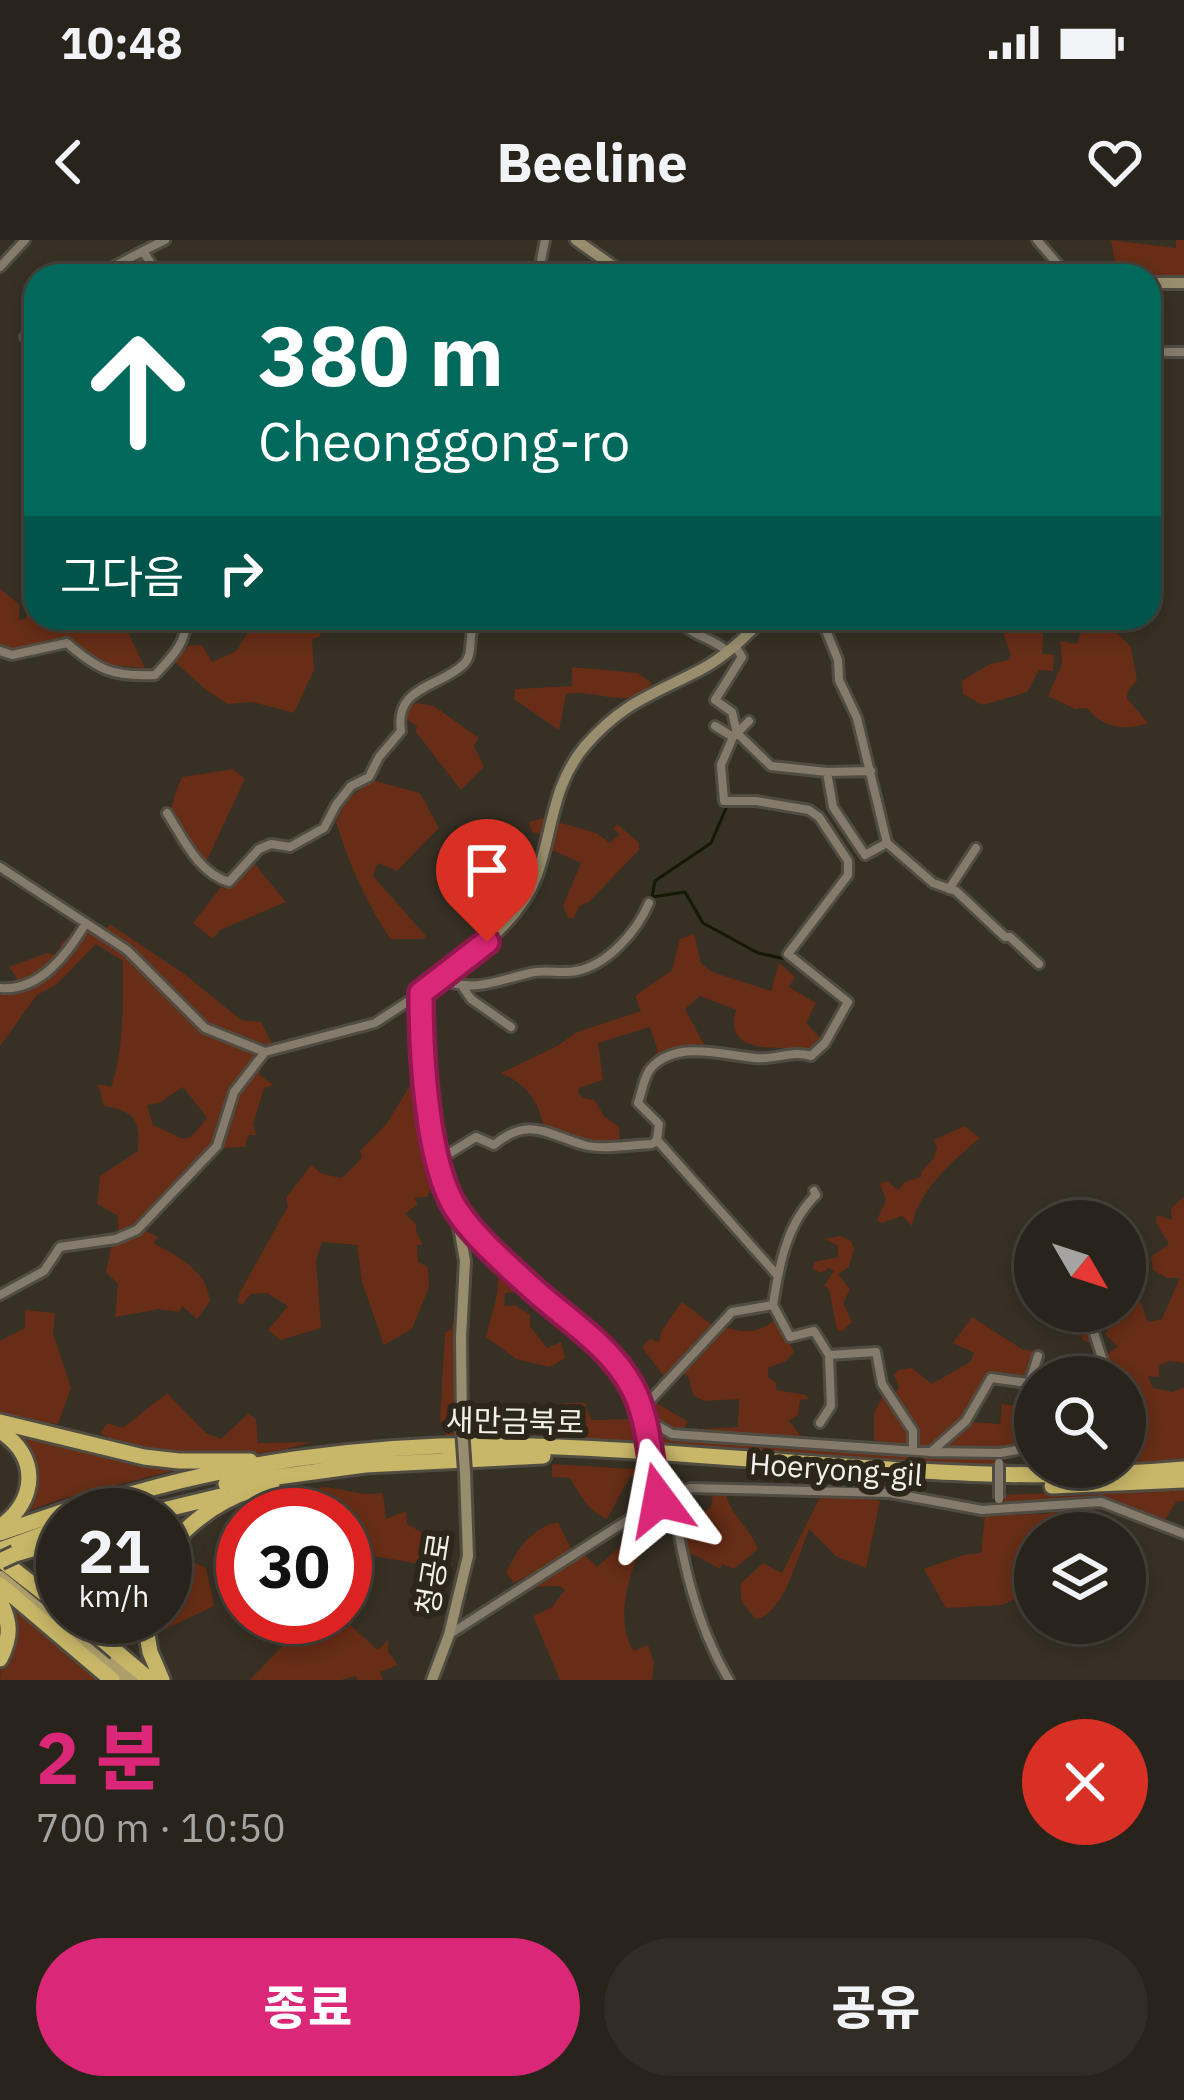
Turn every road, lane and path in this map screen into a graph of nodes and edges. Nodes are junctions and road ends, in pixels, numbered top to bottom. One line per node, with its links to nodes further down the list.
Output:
1 (25, 240): 10 (street)
2 (164, 240): 5 (street)
3 (576, 240): 8 (street)
4 (1037, 240): 9 (street)
5 (143, 251): 6 (street); 7 (street)
6 (119, 264)
7 (151, 264)
8 (610, 264)
9 (1058, 264)
10 (0, 267)
11 (186, 630): 17 (street)
12 (469, 630): 23 (street)
13 (688, 630): 16 (street)
14 (752, 630): 16 (street)
15 (826, 630): 21 (street)
16 (732, 649): 20 (street); 31 (street)
17 (0, 652)
18 (749, 721): 20 (street)
19 (716, 726): 20 (street)
20 (735, 735): 22 (street); 37 (street)
21 (871, 771): 22 (street); 24 (street)
22 (827, 772): 24 (street)
23 (167, 813)
24 (886, 843): 27 (street)
25 (976, 848): 27 (street)
26 (0, 867): 29 (street)
27 (949, 890): 30 (street)
28 (649, 903): 33 (street)
29 (86, 923): 32 (street); 36 (street)
30 (1039, 964)
31 (440, 979): 33 (street); 34 (street)
32 (0, 988)
33 (464, 989): 35 (street)
34 (421, 993): 36 (street); 38 (street, 청공로)
35 (511, 1027)
36 (266, 1052): 42 (street)
37 (657, 1140): 38 (street); 41 (street)
38 (436, 1161): 40 (street, 청공로)
39 (814, 1191): 41 (street)
40 (456, 1209): 46 (street); 72 (street, 청공로, bridge)
41 (778, 1276): 43 (street)
42 (0, 1295)
43 (773, 1305): 44 (street); 46 (street)
44 (829, 1355): 47 (street); 49 (street)
45 (1014, 1380): 50 (street)
46 (644, 1414): 49 (street); 62 (street, bridge)
47 (820, 1423)
48 (0, 1426): 54 (highway); 68 (highway)
49 (913, 1450): 50 (street)
50 (931, 1452): 53 (street)
51 (1014, 1454): 53 (street)
52 (337, 1455): 54 (highway); 55 (highway, 새만금북로); 58 (highway, 새만금북로)
53 (1000, 1458): 63 (street, bridge)
54 (277, 1460): 68 (highway)
55 (1184, 1469)
56 (324, 1471): 57 (highway, 새만금북로); 59 (highway); 60 (highway, 새만금북로)
57 (1184, 1480)
58 (162, 1488)
59 (259, 1488)
60 (192, 1489)
61 (671, 1493): 62 (street, Hoeryong-gil); 63 (street, Hoeryong-gil); 83 (street)
62 (659, 1500): 72 (street, Hoeryong-gil)
63 (998, 1511): 65 (street, Hoeryong-gil)
64 (36, 1534): 68 (highway, 새만금북로)
65 (1184, 1534)
66 (36, 1539): 68 (highway)
67 (36, 1546): 68 (highway)
68 (2, 1555): 69 (highway); 70 (main road); 77 (highway); 78 (main road)
69 (36, 1583)
70 (36, 1586)
71 (0, 1601): 76 (highway)
72 (448, 1635): 82 (street, 청공로)
73 (99, 1644): 79 (main road)
74 (107, 1644): 80 (highway)
75 (149, 1644): 81 (highway)
76 (0, 1659)
77 (112, 1680)
78 (125, 1680)
79 (138, 1680)
80 (150, 1680)
81 (162, 1680)
82 (432, 1680)
83 (729, 1680)

